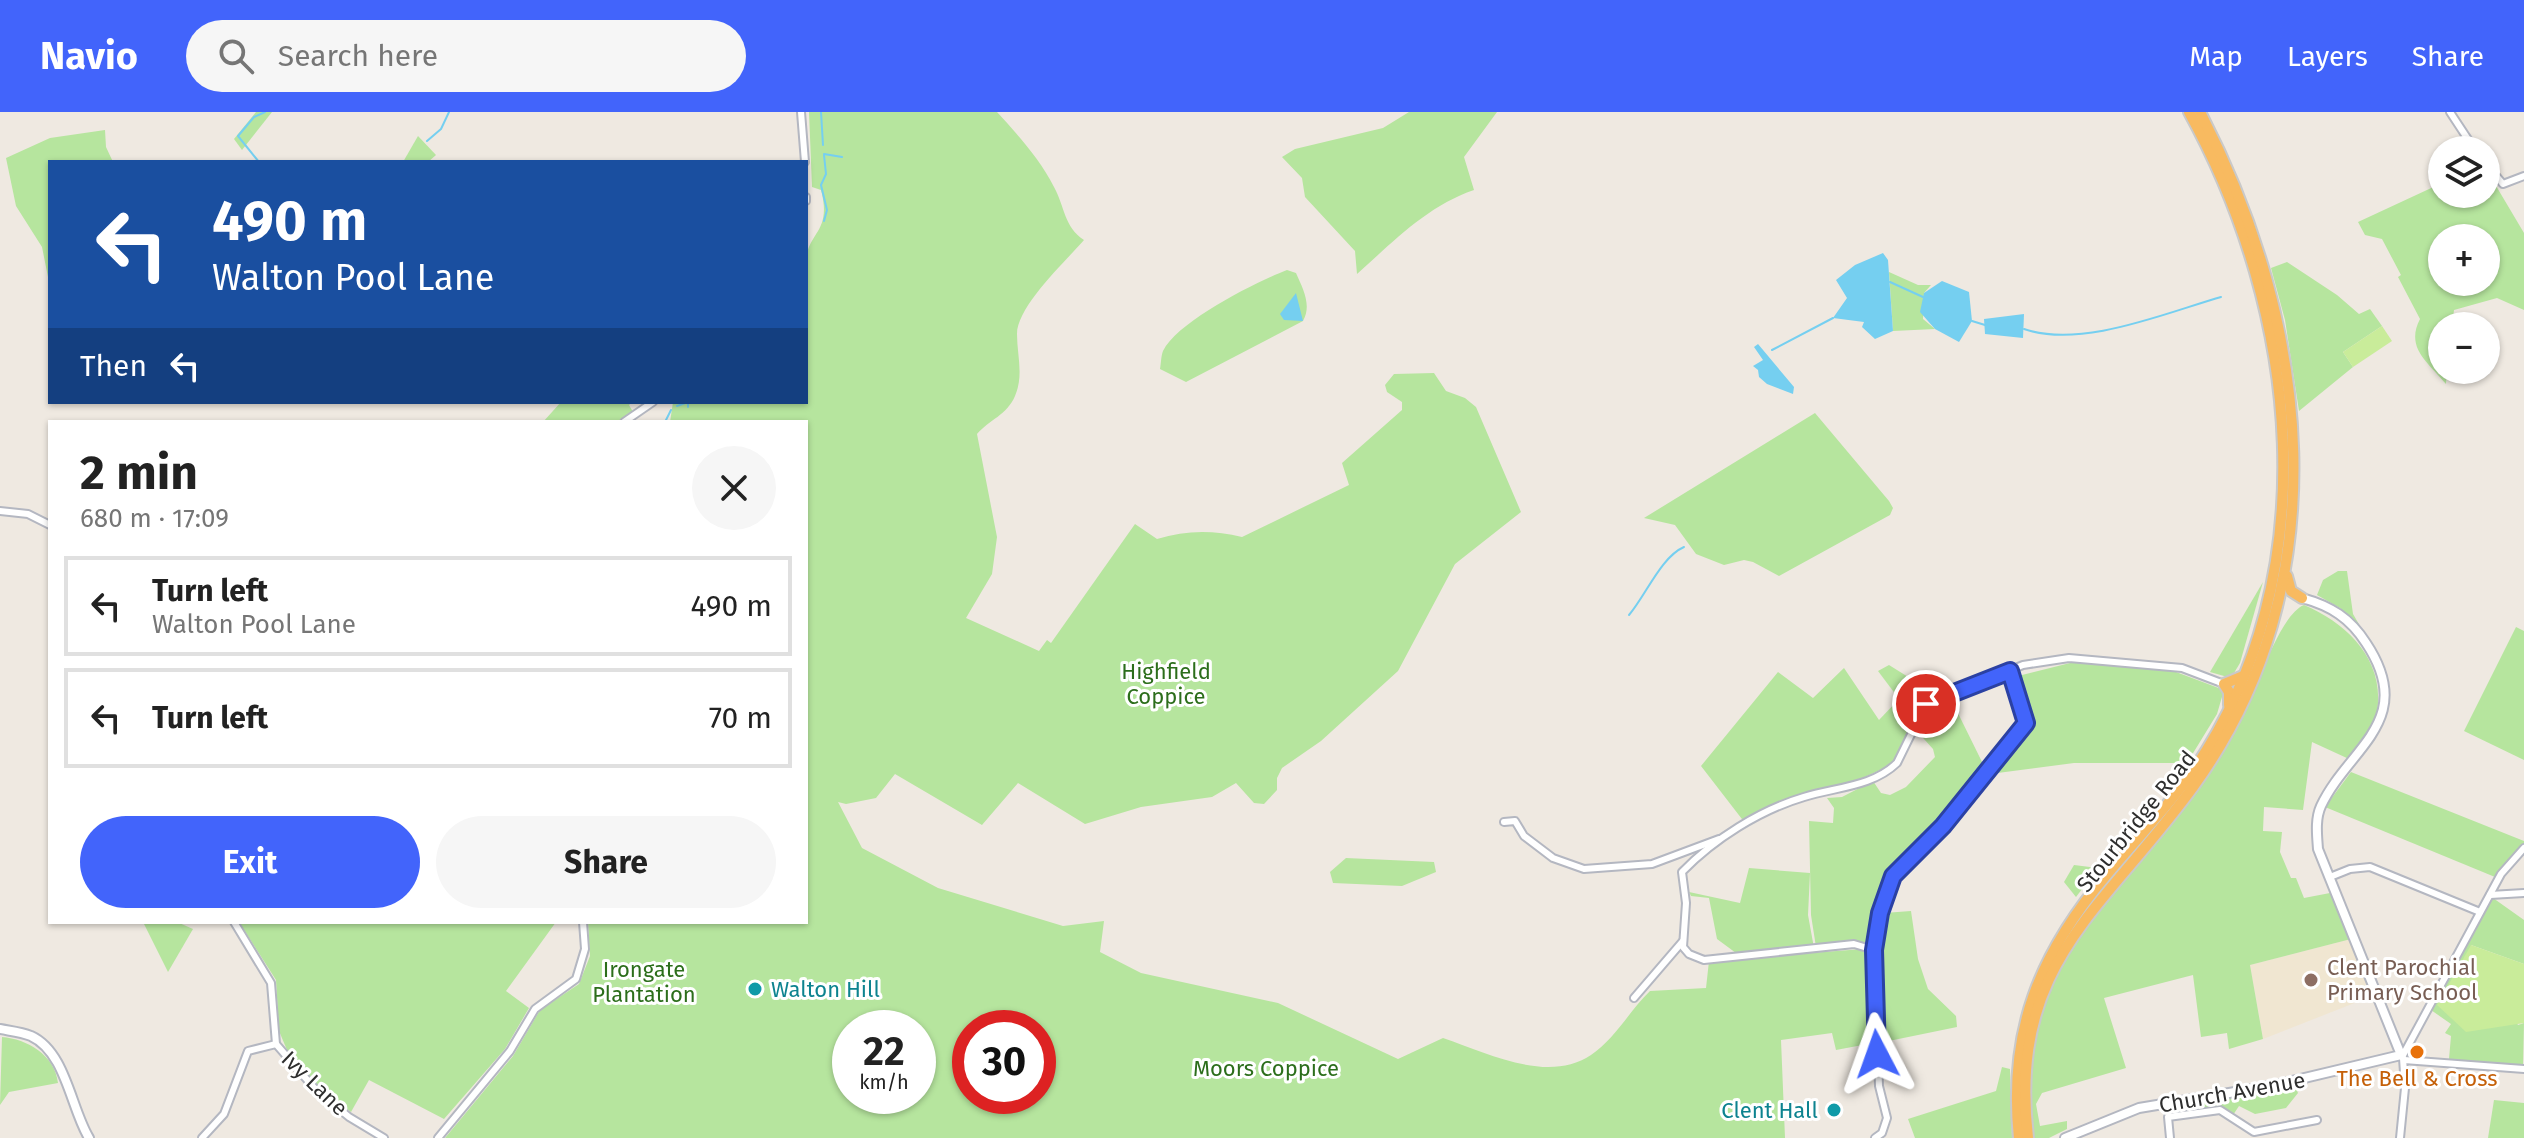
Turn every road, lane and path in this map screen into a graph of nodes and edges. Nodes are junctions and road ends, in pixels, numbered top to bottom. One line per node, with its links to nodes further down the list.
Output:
1 (801, 112): 6 (street)
2 (2189, 112): 17 (highway, Stourbridge Road)
3 (2200, 112): 13 (highway, Stourbridge Road)
4 (2450, 112): 5 (street)
5 (2466, 136)
6 (805, 160)
7 (2524, 176): 8 (street)
8 (2500, 180)
9 (650, 404): 10 (street)
10 (627, 420)
11 (0, 511): 12 (street)
12 (48, 524)
13 (2286, 570): 14 (highway); 15 (highway, Stourbridge Road)
14 (2302, 598): 15 (highway); 23 (street)
15 (2278, 607): 45 (highway, Stourbridge Road)
16 (2010, 671): 18 (street); 21 (street); 30 (street)
17 (2246, 673): 18 (highway); 19 (highway, Stourbridge Road)
18 (2224, 684): 19 (highway)
19 (2228, 711): 44 (highway, Stourbridge Road)
20 (1504, 822): 21 (street)
21 (1719, 839): 29 (street)
22 (2524, 848): 25 (street)
23 (2330, 877): 26 (street); 34 (street)
24 (2524, 893): 25 (street)
25 (2490, 895): 26 (street)
26 (2480, 912): 34 (street)
27 (235, 924): 33 (street)
28 (583, 924): 42 (street)
29 (1685, 938): 30 (street); 31 (street)
30 (1874, 950): 43 (street)
31 (1634, 998)
32 (0, 1029): 39 (street)
33 (276, 1044): 40 (street, Ivy Lane); 41 (street, Ivy Lane)
34 (2402, 1057): 35 (street); 36 (street, Church Avenue); 48 (street)
35 (2524, 1069)
36 (2184, 1100): 37 (street); 46 (street, Church Avenue)
37 (2189, 1113): 38 (street); 47 (street)
38 (2317, 1120)
39 (89, 1138)
40 (202, 1138)
41 (384, 1138)
42 (438, 1138)
43 (1875, 1138)
44 (2019, 1138)
45 (2028, 1138)
46 (2065, 1138)
47 (2170, 1138)
48 (2400, 1138)

